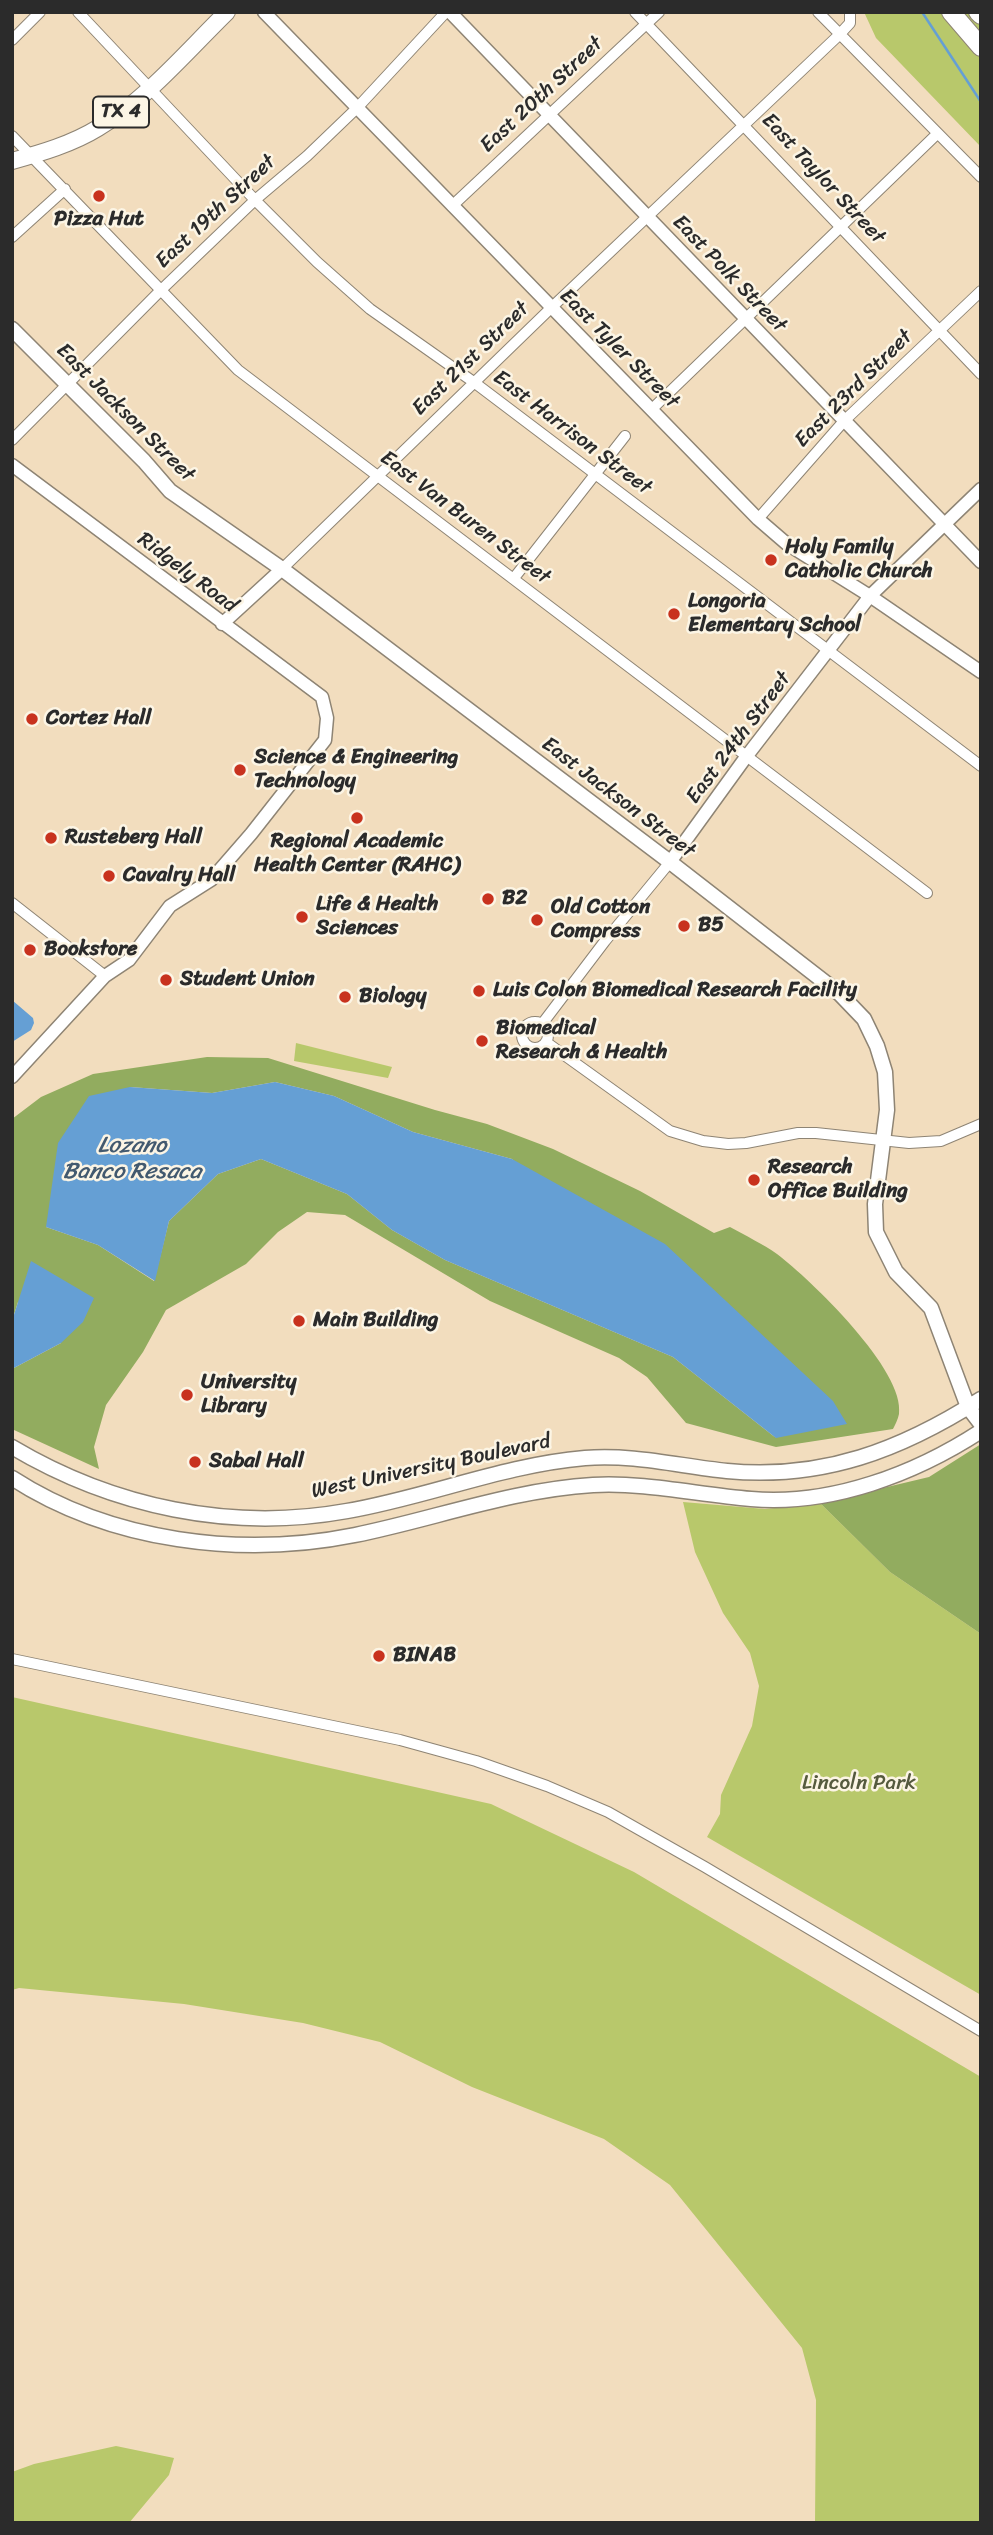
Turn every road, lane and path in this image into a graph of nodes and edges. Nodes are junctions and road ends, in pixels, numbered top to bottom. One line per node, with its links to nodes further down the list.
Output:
1 (40, 12): 13 (street)
2 (78, 12): 15 (street, East Harrison Street)
3 (227, 12): 15 (main road, TX 4)
4 (264, 12): 16 (street, East Tyler Street)
5 (448, 12): 16 (street, East 19th Street); 17 (street, East Polk Street)
6 (635, 12): 11 (street, East Taylor Street)
7 (659, 12): 11 (street, East 20th Street)
8 (818, 12): 12 (street)
9 (850, 12): 12 (street)
10 (951, 12): 14 (highway)
11 (646, 24): 17 (street, East 20th Street); 18 (street, East Taylor Street)
12 (839, 35): 18 (street, East 21st Street); 19 (street)
13 (12, 40)
14 (981, 47)
15 (149, 88): 21 (main road, TX 4); 25 (street, East Harrison Street)
16 (357, 108): 25 (street, East 19th Street); 26 (street, East Tyler Street)
17 (548, 116): 26 (street, East 20th Street); 27 (street, East Polk Street)
18 (744, 124): 27 (street, East 21st Street); 28 (street, East Taylor Street)
19 (937, 134): 23 (street); 28 (street)
20 (12, 136): 21 (street, East Van Buren Street)
21 (32, 156): 22 (main road, TX 4); 24 (street, East Van Buren Street)
22 (12, 161)
23 (981, 177)
24 (65, 189): 29 (street); 30 (street, East Van Buren Street)
25 (255, 200): 30 (street, East 19th Street); 37 (street, East Harrison Street)
26 (452, 206): 32 (street, East Tyler Street)
27 (647, 218): 32 (street, East 21st Street); 33 (street, East Polk Street)
28 (841, 226): 33 (street); 35 (street, East Taylor Street)
29 (12, 237)
30 (160, 290): 38 (street, East 19th Street); 44 (street, East Van Buren Street)
31 (981, 291): 35 (street, East 23rd Street)
32 (551, 307): 37 (street, East 21st Street); 39 (street, East Tyler Street)
33 (746, 318): 39 (street); 40 (street, East Polk Street)
34 (12, 329): 38 (main road, East Jackson Street)
35 (939, 332): 36 (street, East Taylor Street); 40 (street, East 23rd Street)
36 (981, 374)
37 (475, 383): 44 (street, East 21st Street); 45 (street, East Harrison Street)
38 (66, 384): 42 (street, East 19th Street); 50 (main road, East Jackson Street)
39 (652, 409): 47 (street, East Tyler Street)
40 (844, 421): 47 (street, East 23rd Street); 48 (street, East Polk Street)
41 (625, 436): 45 (street)
42 (12, 440)
43 (12, 465): 53 (street, Ridgely Road)
44 (377, 476): 50 (street, East 21st Street); 51 (street, East Van Buren Street)
45 (595, 476): 51 (street); 54 (street, East Harrison Street)
46 (981, 489): 48 (street, East 24th Street)
47 (758, 519): 52 (street, East Tyler Street)
48 (944, 524): 49 (street, East Polk Street); 52 (street, East 24th Street)
49 (981, 562)
50 (282, 569): 53 (street, East 21st Street); 58 (main road, East Jackson Street)
51 (514, 578): 56 (street, East Van Buren Street)
52 (870, 596): 54 (street, East 24th Street); 55 (street, East Tyler Street)
53 (222, 624): 61 (street, Ridgely Road)
54 (830, 650): 56 (street, East 24th Street); 57 (street, East Harrison Street)
55 (981, 672)
56 (746, 757): 58 (street, East 24th Street); 59 (street, East Van Buren Street)
57 (981, 766)
58 (670, 862): 62 (street, East 24th Street); 66 (main road, East Jackson Street)
59 (927, 893)
60 (12, 903): 61 (street)
61 (106, 976): 64 (street)
62 (542, 1024): 63 (street); 63 (street)
63 (546, 1042): 66 (street)
64 (12, 1077)
65 (981, 1124): 66 (street)
66 (883, 1139): 67 (main road, East Jackson Street)
67 (974, 1403): 68 (main road, East Jackson Street); 71 (main road, West University Boulevard)
68 (981, 1423)
69 (981, 1431): 73 (main road)
70 (12, 1447): 71 (main road, West University Boulevard)
71 (711, 1469): 73 (main road)
72 (12, 1478): 73 (main road)
73 (709, 1494)
74 (12, 1659): 75 (street)
75 (981, 2031)

